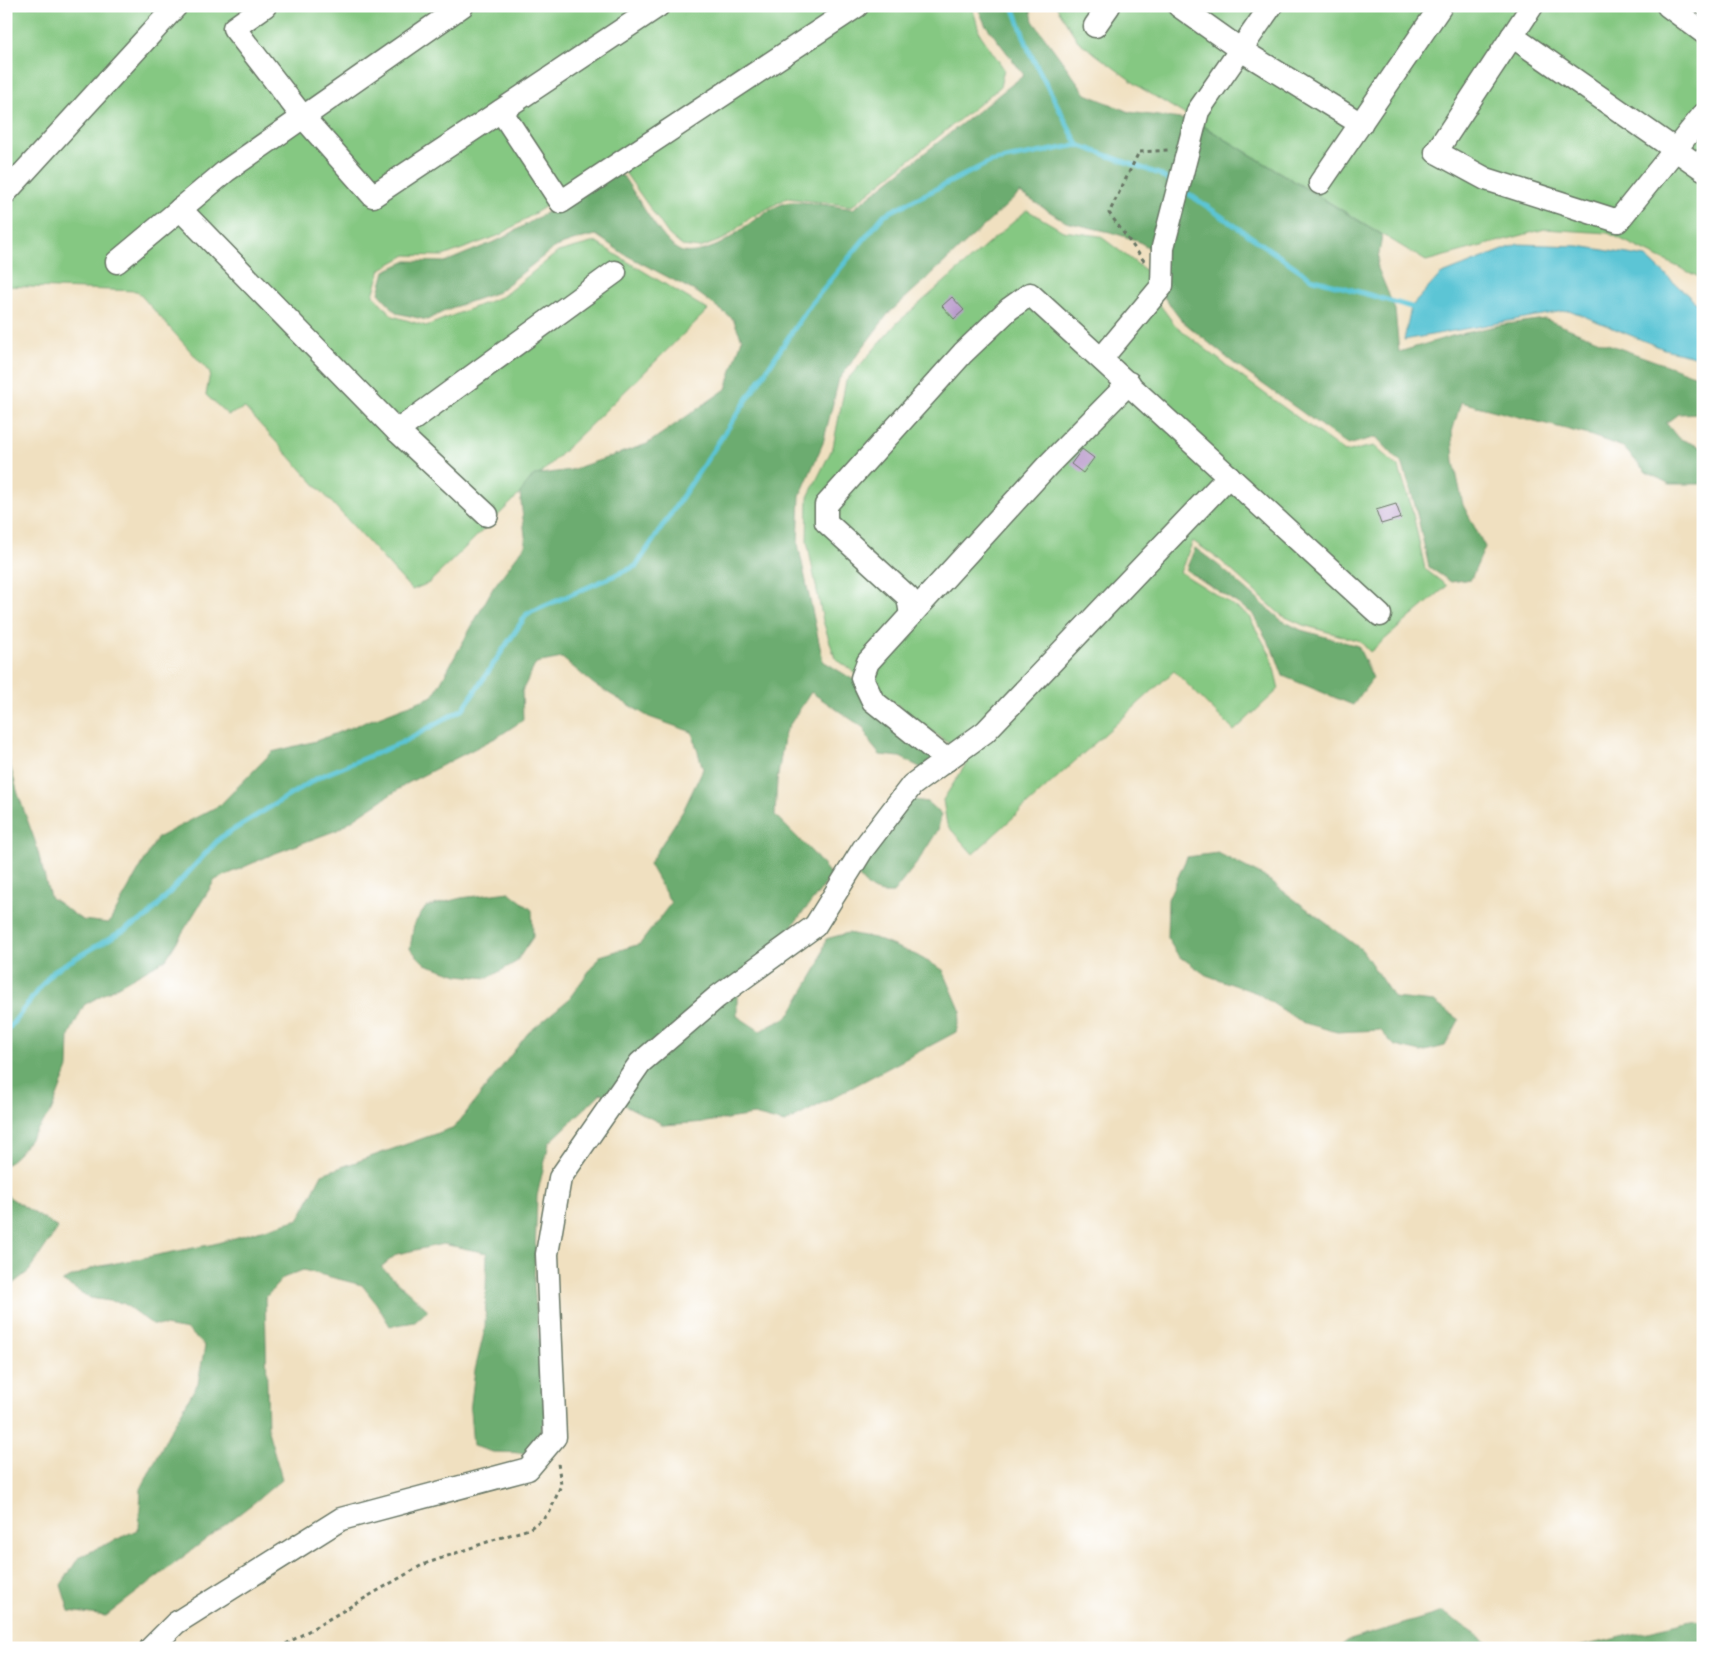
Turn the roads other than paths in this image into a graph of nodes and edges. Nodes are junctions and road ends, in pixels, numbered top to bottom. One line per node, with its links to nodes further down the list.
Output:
1 (176, 6): 23 (street)
2 (265, 6): 18 (street)
3 (462, 6): 18 (street)
4 (658, 6): 16 (street)
5 (857, 6): 16 (street)
6 (1109, 6): 12 (street)
7 (1179, 6): 15 (street)
8 (1271, 6): 15 (street)
9 (1441, 6): 19 (street)
10 (1532, 6): 14 (street)
11 (1668, 6): 13 (street)
12 (1095, 26)
13 (1703, 32)
14 (1512, 36): 20 (street); 20 (street)
15 (1241, 50): 19 (street); 27 (street)
16 (501, 111): 18 (street)
17 (1703, 115): 20 (street)
18 (303, 117): 24 (street)
19 (1361, 124): 22 (street)
20 (1675, 151): 21 (street)
21 (1703, 169)
22 (1320, 183)
23 (6, 192)
24 (180, 209): 25 (street); 29 (street)
25 (117, 262)
26 (615, 272): 29 (street)
27 (1102, 358): 28 (street); 32 (street)
28 (1129, 383): 30 (street); 32 (street)
29 (397, 432): 31 (street)
30 (1229, 476): 33 (street); 34 (street)
31 (487, 515)
32 (911, 615): 34 (street)
33 (1380, 615)
34 (947, 760): 35 (street)
35 (151, 1648)

